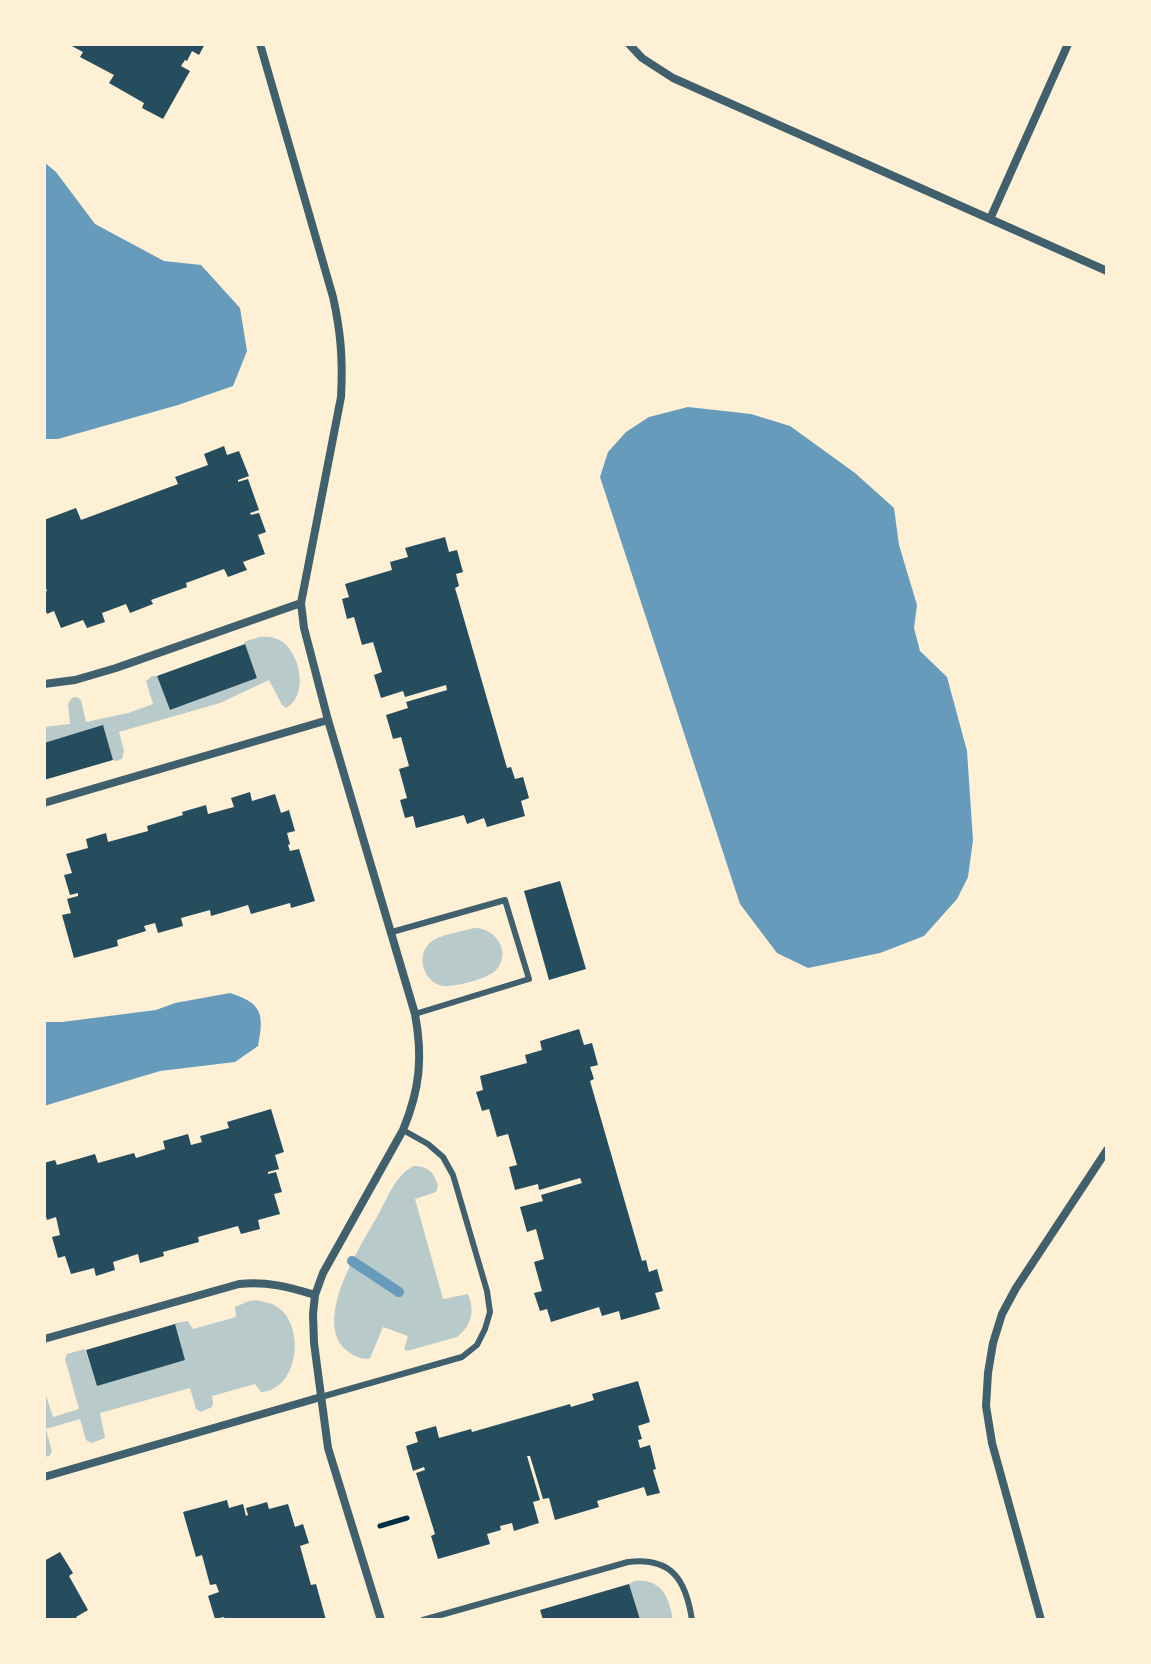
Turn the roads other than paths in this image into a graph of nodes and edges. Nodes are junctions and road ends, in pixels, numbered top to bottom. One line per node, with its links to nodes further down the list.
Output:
1 (260, 44): 6 (street)
2 (629, 44): 4 (street)
3 (1068, 44): 4 (street)
4 (990, 219): 5 (street)
5 (1107, 271)
6 (301, 603): 7 (street); 8 (street)
7 (44, 684)
8 (328, 720): 9 (street); 10 (street)
9 (44, 803)
10 (392, 932): 11 (street); 11 (lane)
11 (415, 1014): 12 (street)
12 (403, 1130): 14 (street); 16 (lane)
13 (1107, 1150): 21 (street)
14 (315, 1295): 15 (street); 16 (street)
15 (44, 1339)
16 (321, 1397): 17 (street); 18 (street)
17 (44, 1477)
18 (381, 1620)
19 (423, 1620): 20 (lane)
20 (692, 1620)
21 (1041, 1620)

